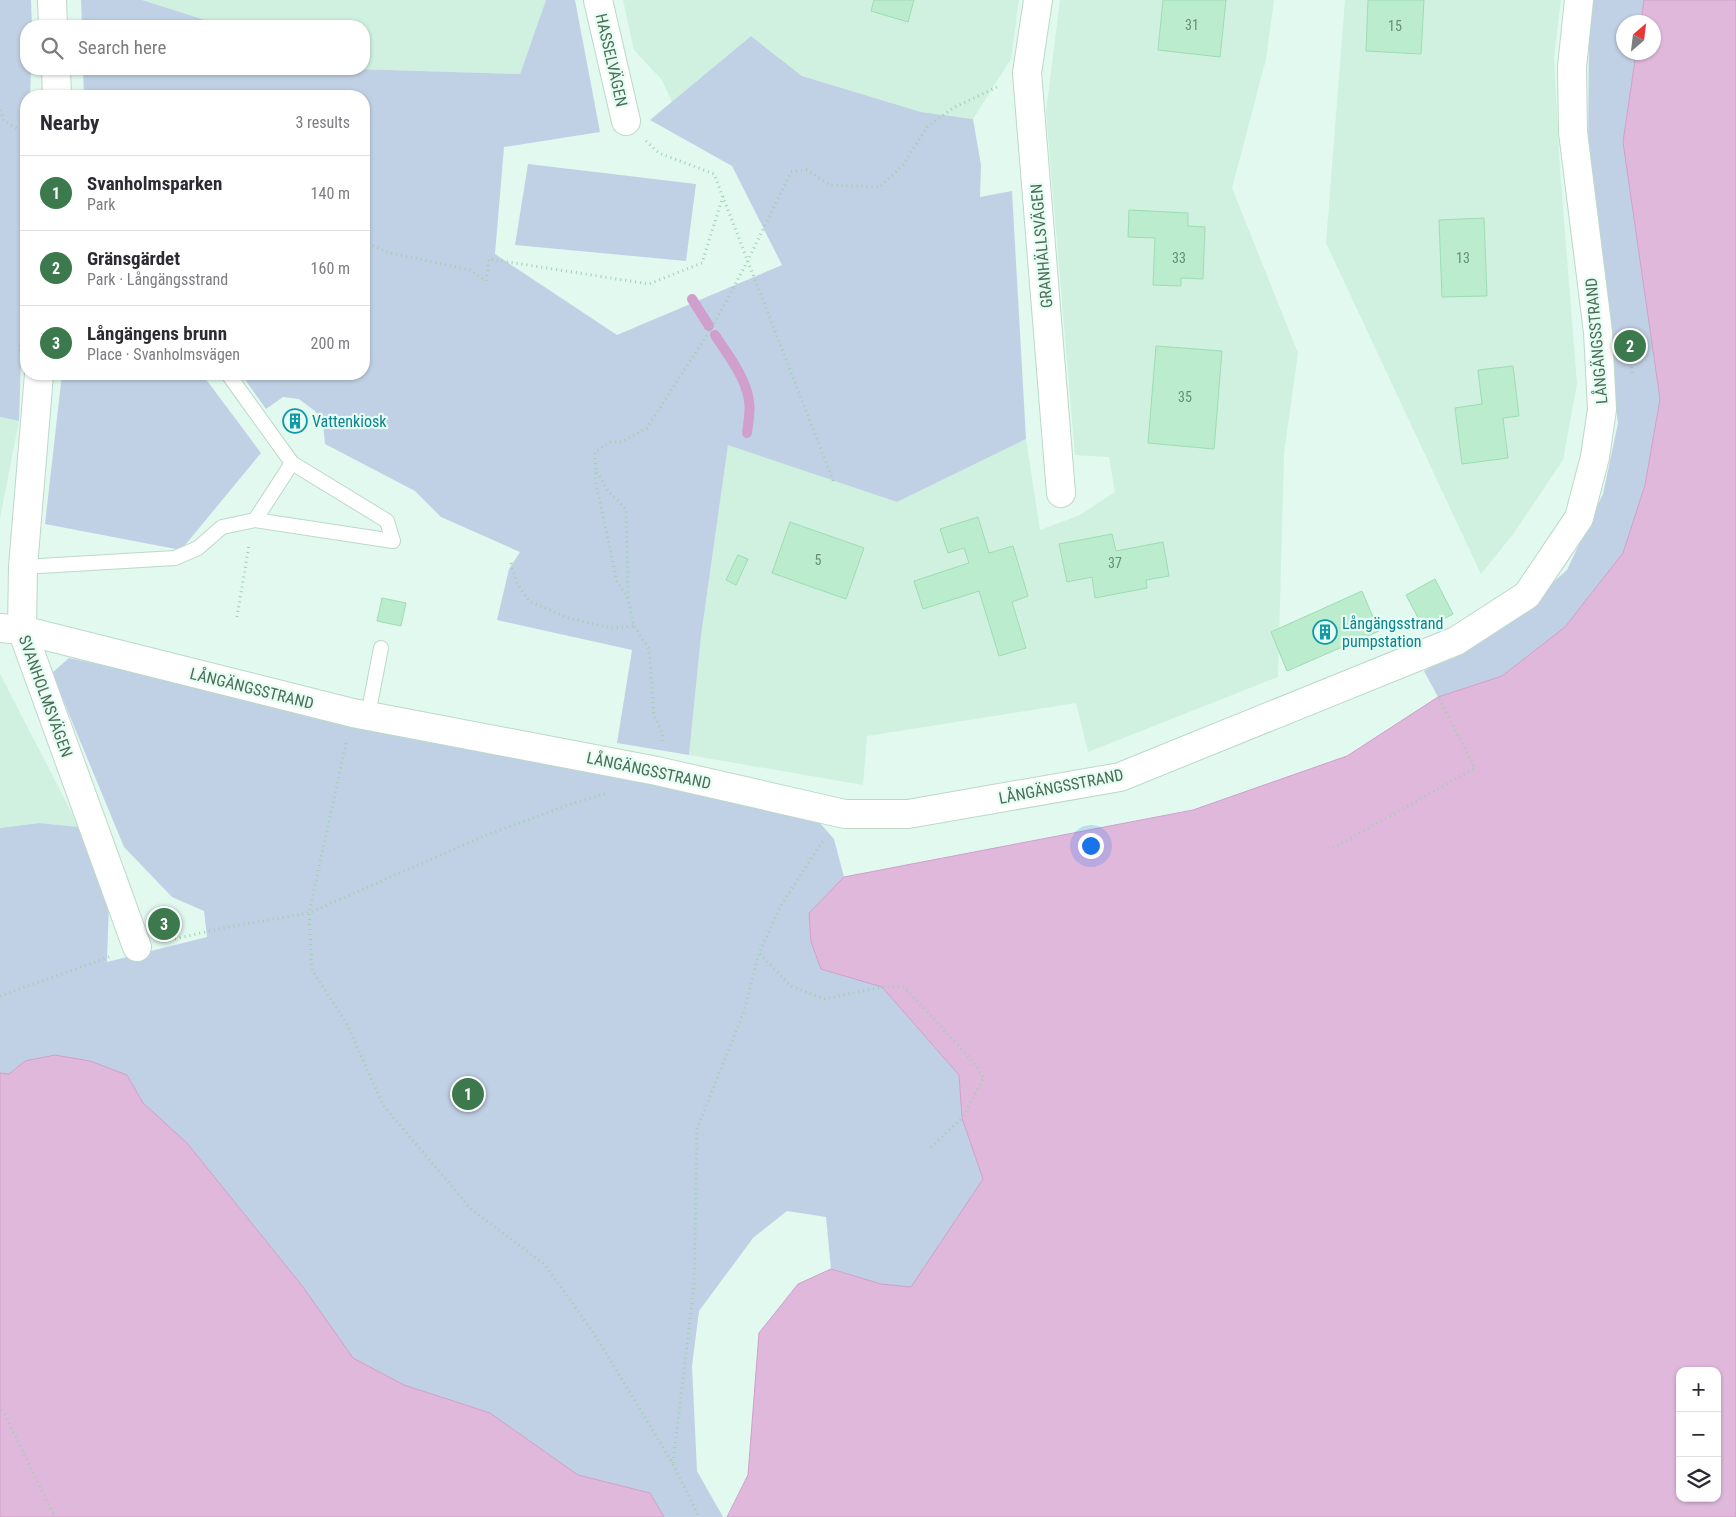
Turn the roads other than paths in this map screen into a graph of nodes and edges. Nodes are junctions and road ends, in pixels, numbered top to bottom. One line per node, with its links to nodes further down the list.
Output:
1 (52, 0): 5 (street)
2 (598, 0): 8 (street, HASSELVÄGEN)
3 (1038, 0): 12 (street, GRANHÄLLSVÄGEN)
4 (1580, 0): 17 (street, LÅNGÄNGSSTRAND)
5 (53, 20)
6 (56, 75): 7 (street)
7 (57, 90)
8 (626, 121)
9 (40, 380): 14 (street, SVANHOLMSVÄGEN)
10 (232, 380): 11 (lane)
11 (292, 463): 13 (lane); 13 (lane)
12 (1061, 492)
13 (255, 520): 14 (lane)
14 (24, 567): 15 (street, SVANHOLMSVÄGEN)
15 (11, 629): 17 (street, LÅNGÄNGSSTRAND); 18 (street, SVANHOLMSVÄGEN)
16 (381, 648): 17 (lane)
17 (360, 714)
18 (137, 947)

